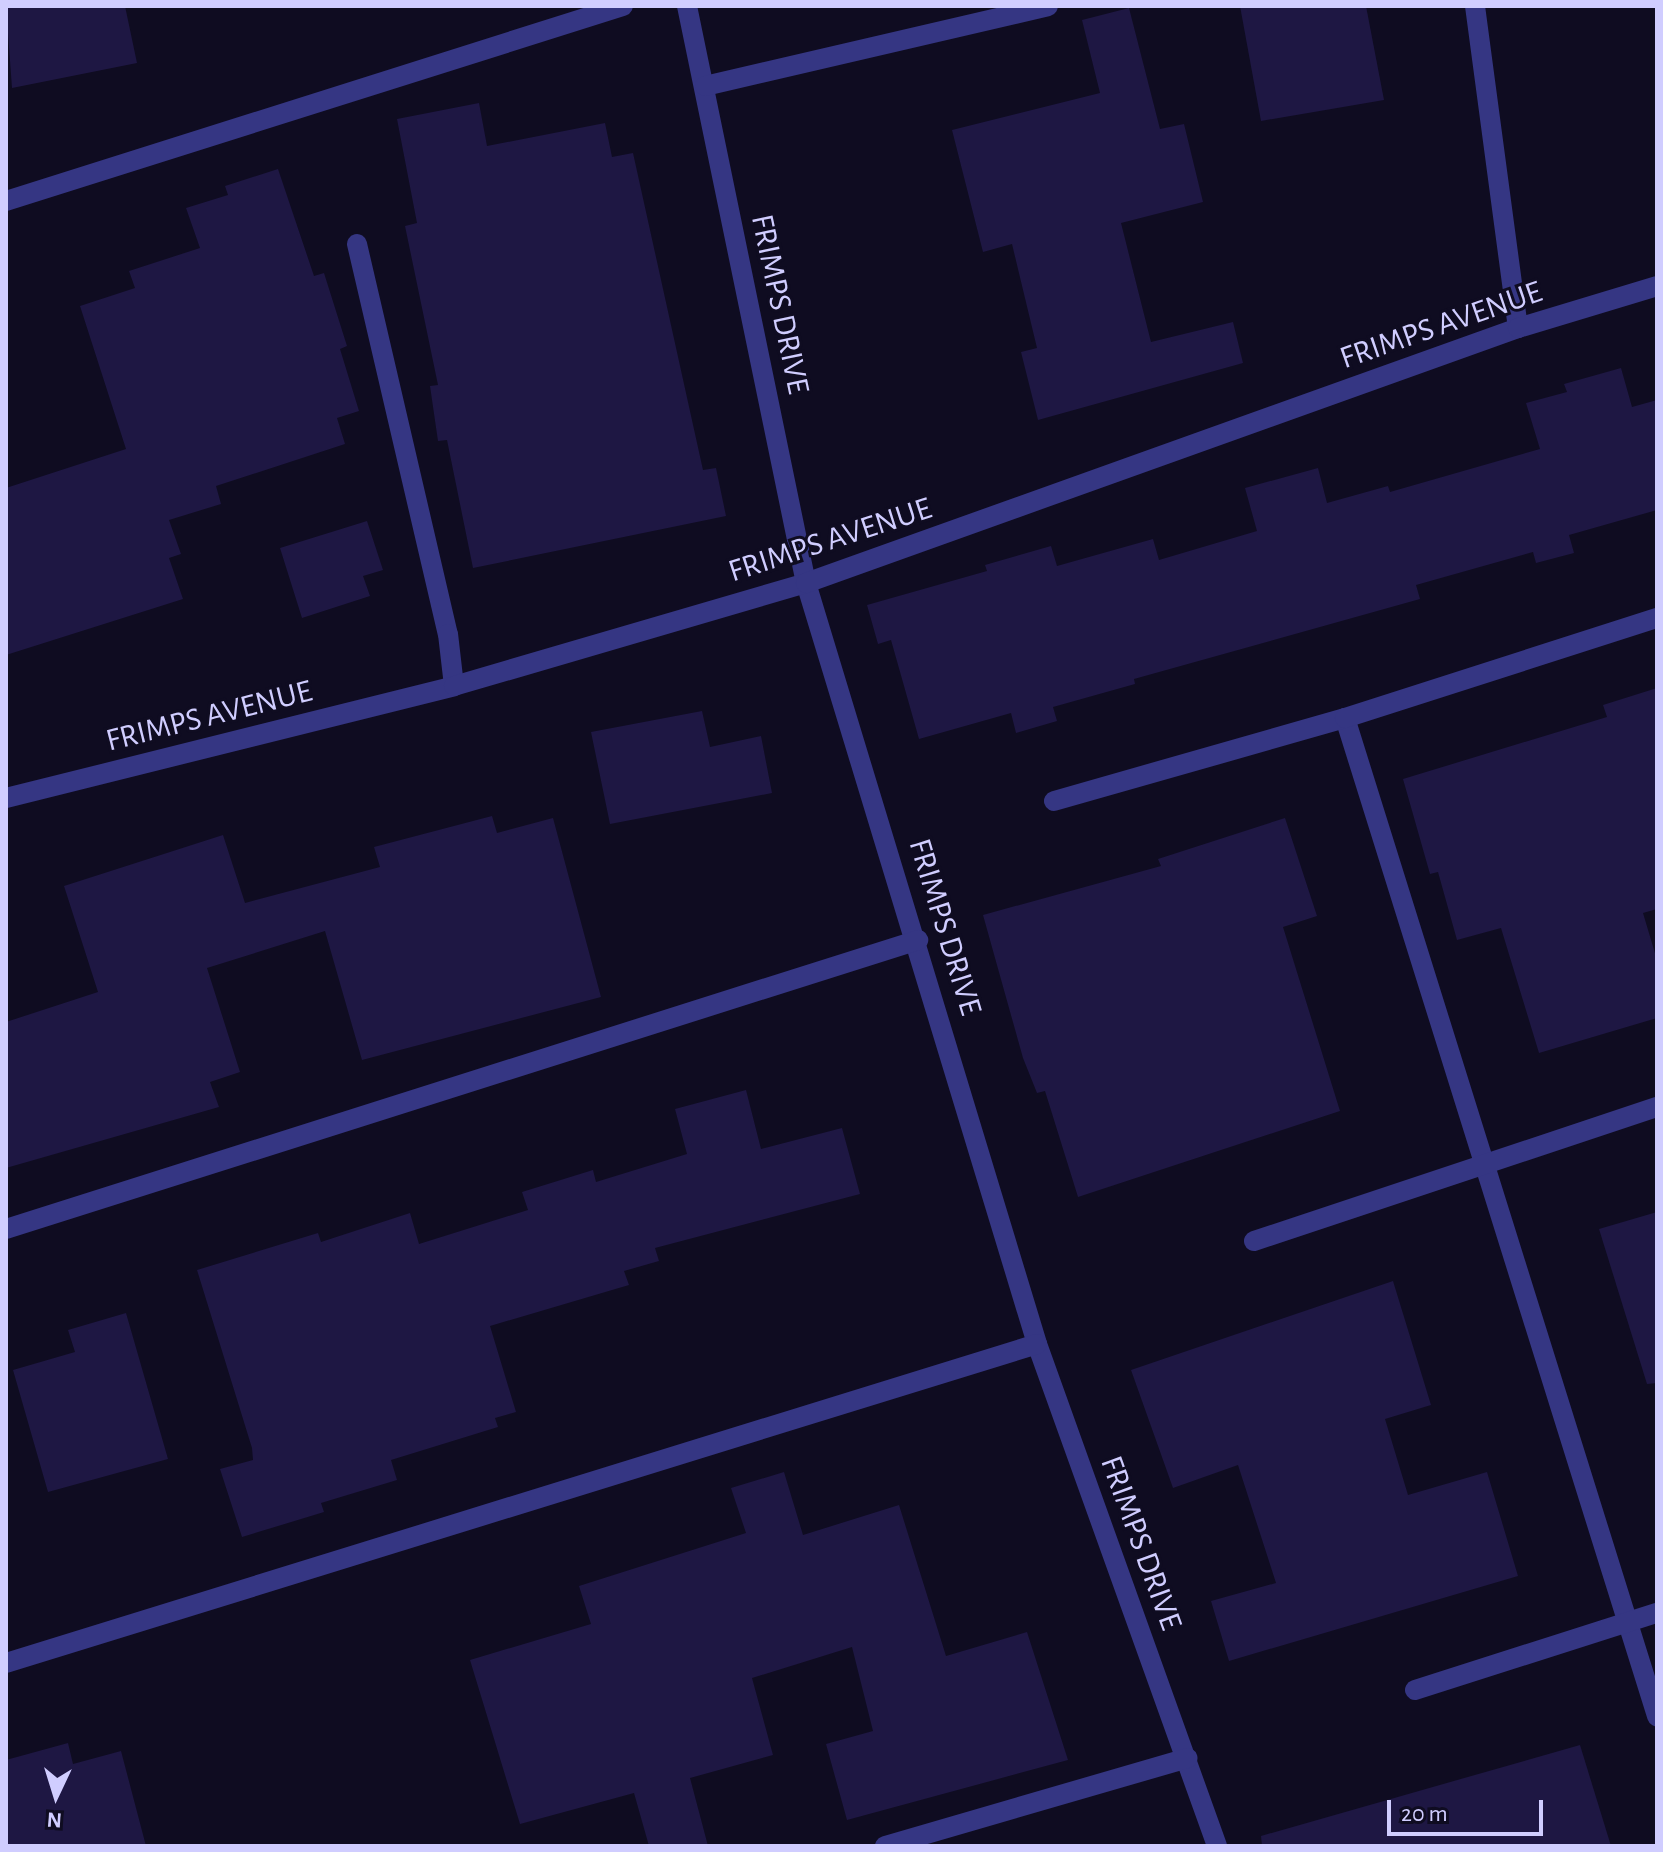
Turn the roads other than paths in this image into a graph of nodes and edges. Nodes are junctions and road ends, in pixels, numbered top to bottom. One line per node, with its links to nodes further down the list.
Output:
1 (623, 6): 6 (street)
2 (687, 6): 5 (street, FRIMPS DRIVE)
3 (1048, 6): 5 (street)
4 (1475, 6): 9 (street)
5 (705, 86): 10 (street, FRIMPS DRIVE)
6 (6, 201)
7 (357, 244): 12 (street)
8 (1657, 286): 9 (street, FRIMPS AVENUE)
9 (1518, 328): 10 (street, FRIMPS AVENUE)
10 (806, 583): 12 (street, FRIMPS AVENUE); 16 (street, FRIMPS DRIVE)
11 (1657, 618): 13 (street)
12 (454, 686): 14 (street, FRIMPS AVENUE)
13 (1345, 718): 15 (street); 18 (street)
14 (6, 798)
15 (1054, 801)
16 (918, 940): 19 (street); 21 (street, FRIMPS DRIVE)
17 (1657, 1107): 18 (street)
18 (1482, 1162): 20 (street); 23 (street)
19 (6, 1229)
20 (1254, 1241)
21 (1037, 1344): 24 (street); 27 (street, FRIMPS DRIVE)
22 (1657, 1613): 23 (street)
23 (1626, 1623): 25 (street); 26 (street)
24 (6, 1663)
25 (1415, 1690)
26 (1657, 1716)
27 (1187, 1758): 28 (street); 29 (street, FRIMPS DRIVE)
28 (885, 1846)
29 (1217, 1846)

